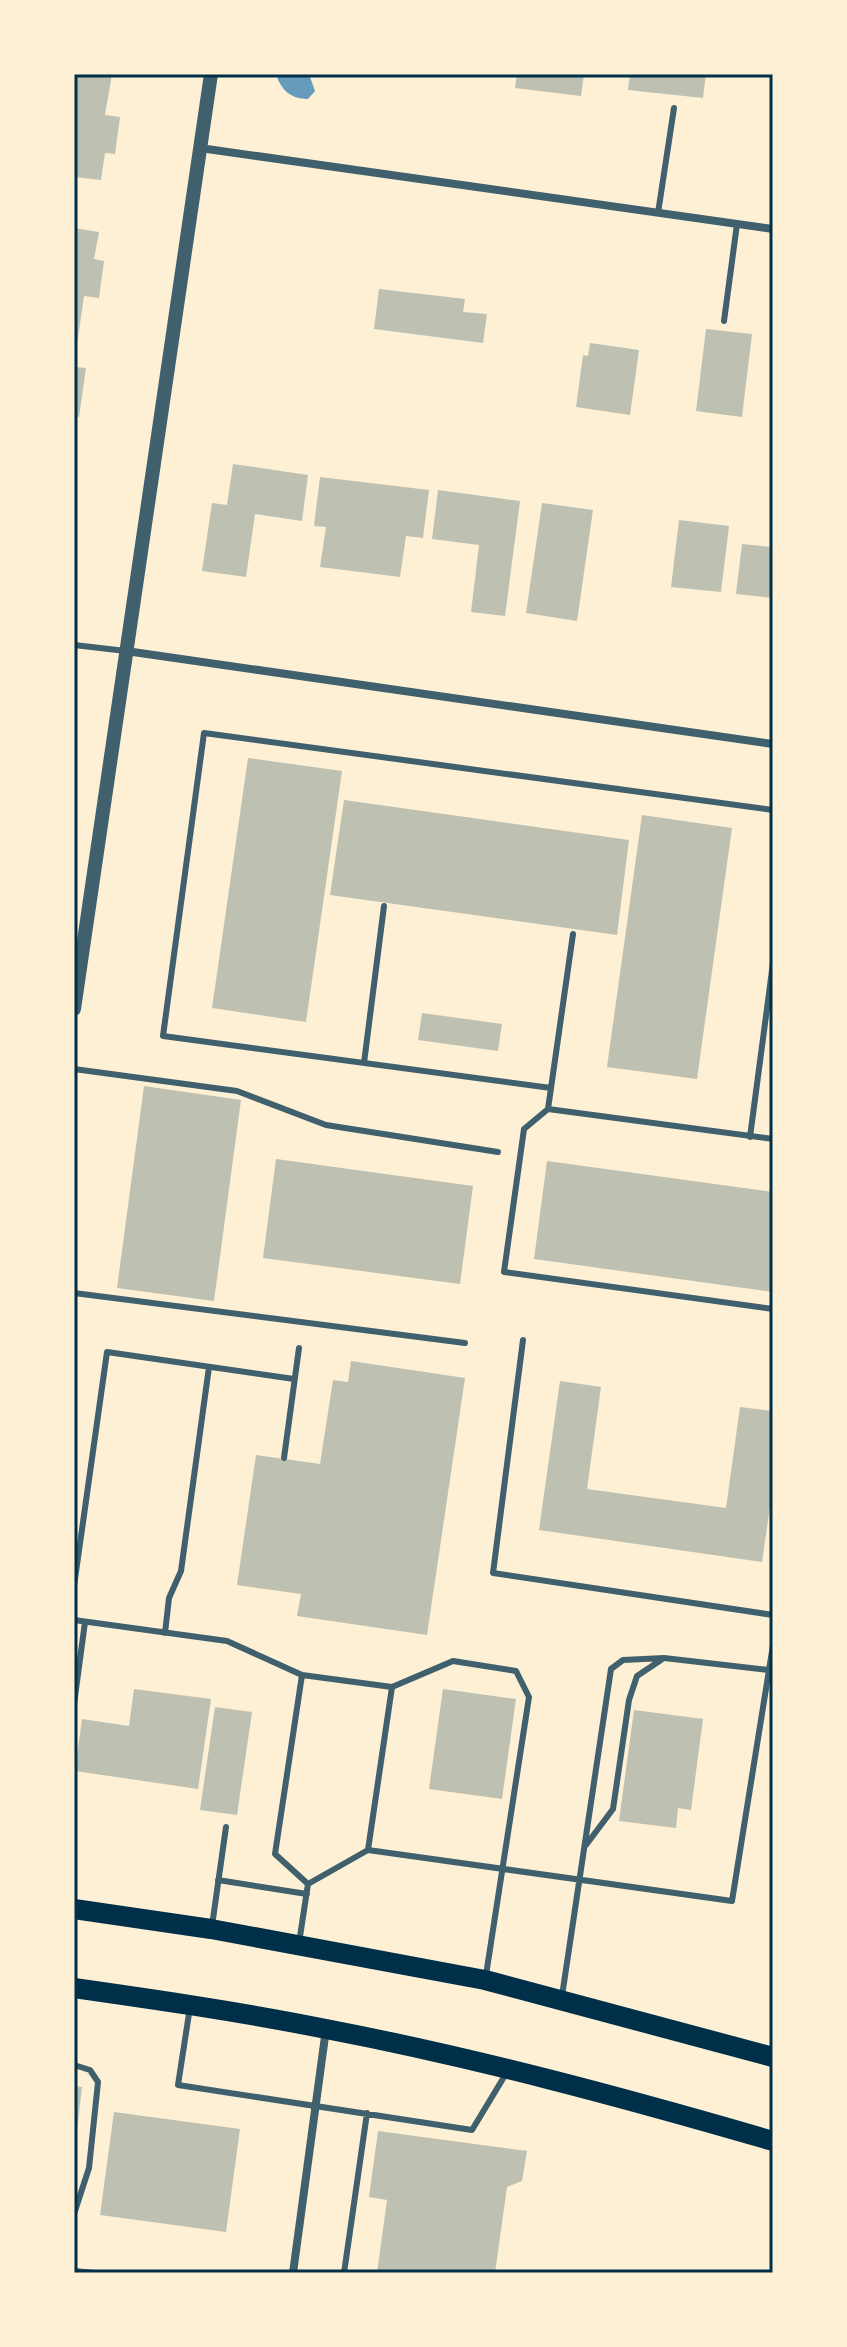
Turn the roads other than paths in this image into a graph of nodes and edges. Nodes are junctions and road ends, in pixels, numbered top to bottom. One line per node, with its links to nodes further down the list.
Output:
1 (211, 74): 3 (street)
2 (674, 108): 4 (lane)
3 (198, 148): 4 (street); 10 (street)
4 (658, 213): 6 (street)
5 (773, 217): 7 (lane)
6 (737, 224): 7 (street); 8 (lane)
7 (772, 229)
8 (724, 321)
9 (74, 645): 10 (lane)
10 (126, 651): 11 (street); 18 (street)
11 (773, 744)
12 (773, 810): 19 (lane)
13 (773, 860): 14 (lane)
14 (773, 868)
15 (384, 906): 19 (lane)
16 (573, 934): 21 (lane)
17 (773, 963): 23 (lane)
18 (74, 1009)
19 (364, 1063): 21 (lane)
20 (74, 1069): 25 (lane)
21 (551, 1088): 22 (lane)
22 (548, 1109): 23 (lane); 27 (lane)
23 (750, 1137): 24 (lane)
24 (773, 1139)
25 (498, 1152)
26 (74, 1293): 29 (lane)
27 (773, 1309)
28 (523, 1340): 35 (lane)
29 (465, 1343)
30 (299, 1348): 32 (lane)
31 (209, 1367): 32 (lane); 34 (lane); 38 (lane)
32 (294, 1379): 33 (lane)
33 (284, 1458)
34 (74, 1586)
35 (773, 1615)
36 (74, 1620): 37 (lane)
37 (85, 1622): 38 (lane); 44 (lane)
38 (165, 1633): 42 (lane)
39 (773, 1645): 41 (lane)
40 (664, 1658): 41 (lane); 46 (lane); 46 (lane)
41 (769, 1670): 50 (lane)
42 (302, 1675): 43 (lane); 51 (lane)
43 (392, 1687): 47 (lane); 48 (lane)
44 (74, 1704)
45 (226, 1827): 49 (lane)
46 (585, 1847): 50 (lane)
47 (368, 1850): 48 (lane); 51 (lane)
48 (503, 1869): 50 (lane); 56 (lane)
49 (218, 1880): 52 (lane); 54 (lane)
50 (579, 1880): 59 (lane)
51 (308, 1884): 52 (lane)
52 (307, 1894): 55 (lane)
53 (74, 1909): 54 (main road)
54 (211, 1929): 55 (main road)
55 (299, 1945): 56 (main road)
56 (485, 1980): 59 (main road)
57 (74, 1988): 58 (lane); 60 (main road)
58 (74, 1995)
59 (562, 2000): 62 (main road)
60 (190, 2005): 61 (main road); 65 (lane)
61 (326, 2029): 64 (main road); 65 (street)
62 (773, 2057)
63 (74, 2065): 68 (lane)
64 (509, 2069): 66 (lane); 67 (main road)
65 (316, 2105): 66 (lane); 71 (street)
66 (367, 2113): 72 (lane)
67 (773, 2141)
68 (74, 2214)
69 (74, 2271): 70 (lane)
70 (95, 2273)
71 (293, 2273)
72 (344, 2273)

